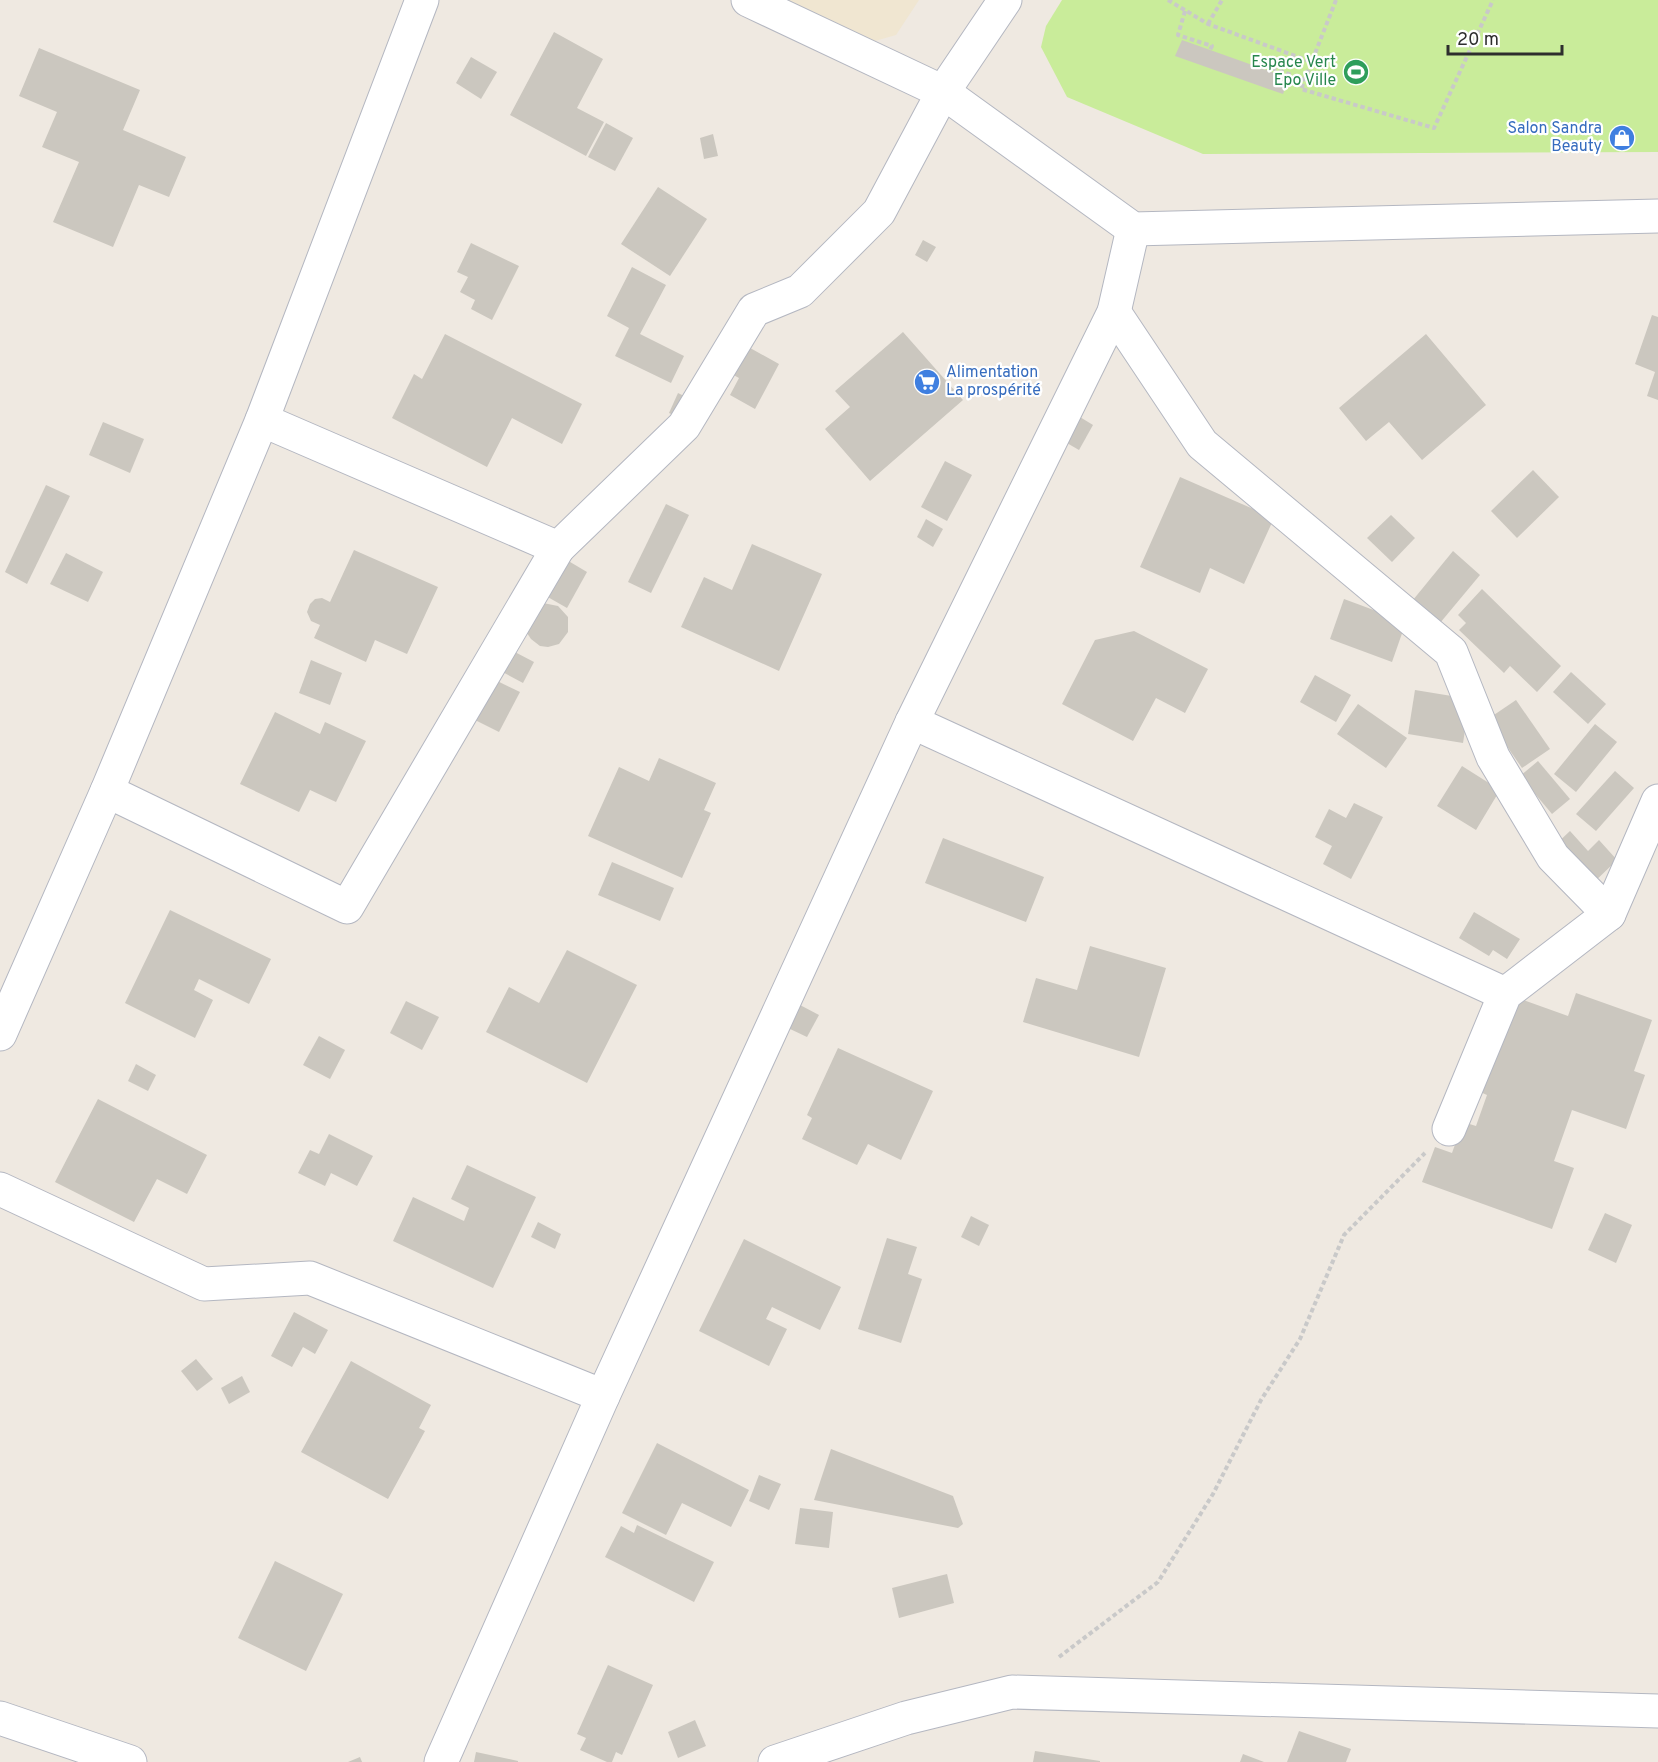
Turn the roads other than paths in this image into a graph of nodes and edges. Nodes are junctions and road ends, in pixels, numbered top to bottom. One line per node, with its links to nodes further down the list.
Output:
1 (422, 0): 8 (street)
2 (748, 0): 4 (street)
3 (1005, 0): 4 (street)
4 (943, 92): 6 (street); 9 (street)
5 (1658, 216): 6 (street)
6 (1133, 229): 7 (street)
7 (1114, 312): 10 (street); 13 (street)
8 (262, 420): 9 (street); 11 (street)
9 (558, 548): 11 (street)
10 (912, 722): 14 (street); 18 (street)
11 (107, 791): 15 (street)
12 (1658, 801): 13 (street)
13 (1609, 914): 14 (street)
14 (1505, 994): 16 (street)
15 (0, 1034)
16 (1449, 1129)
17 (0, 1190): 18 (street)
18 (603, 1396): 22 (street)
19 (1658, 1712): 23 (street)
20 (0, 1718): 21 (street)
21 (130, 1762)
22 (441, 1762)
23 (775, 1762)

